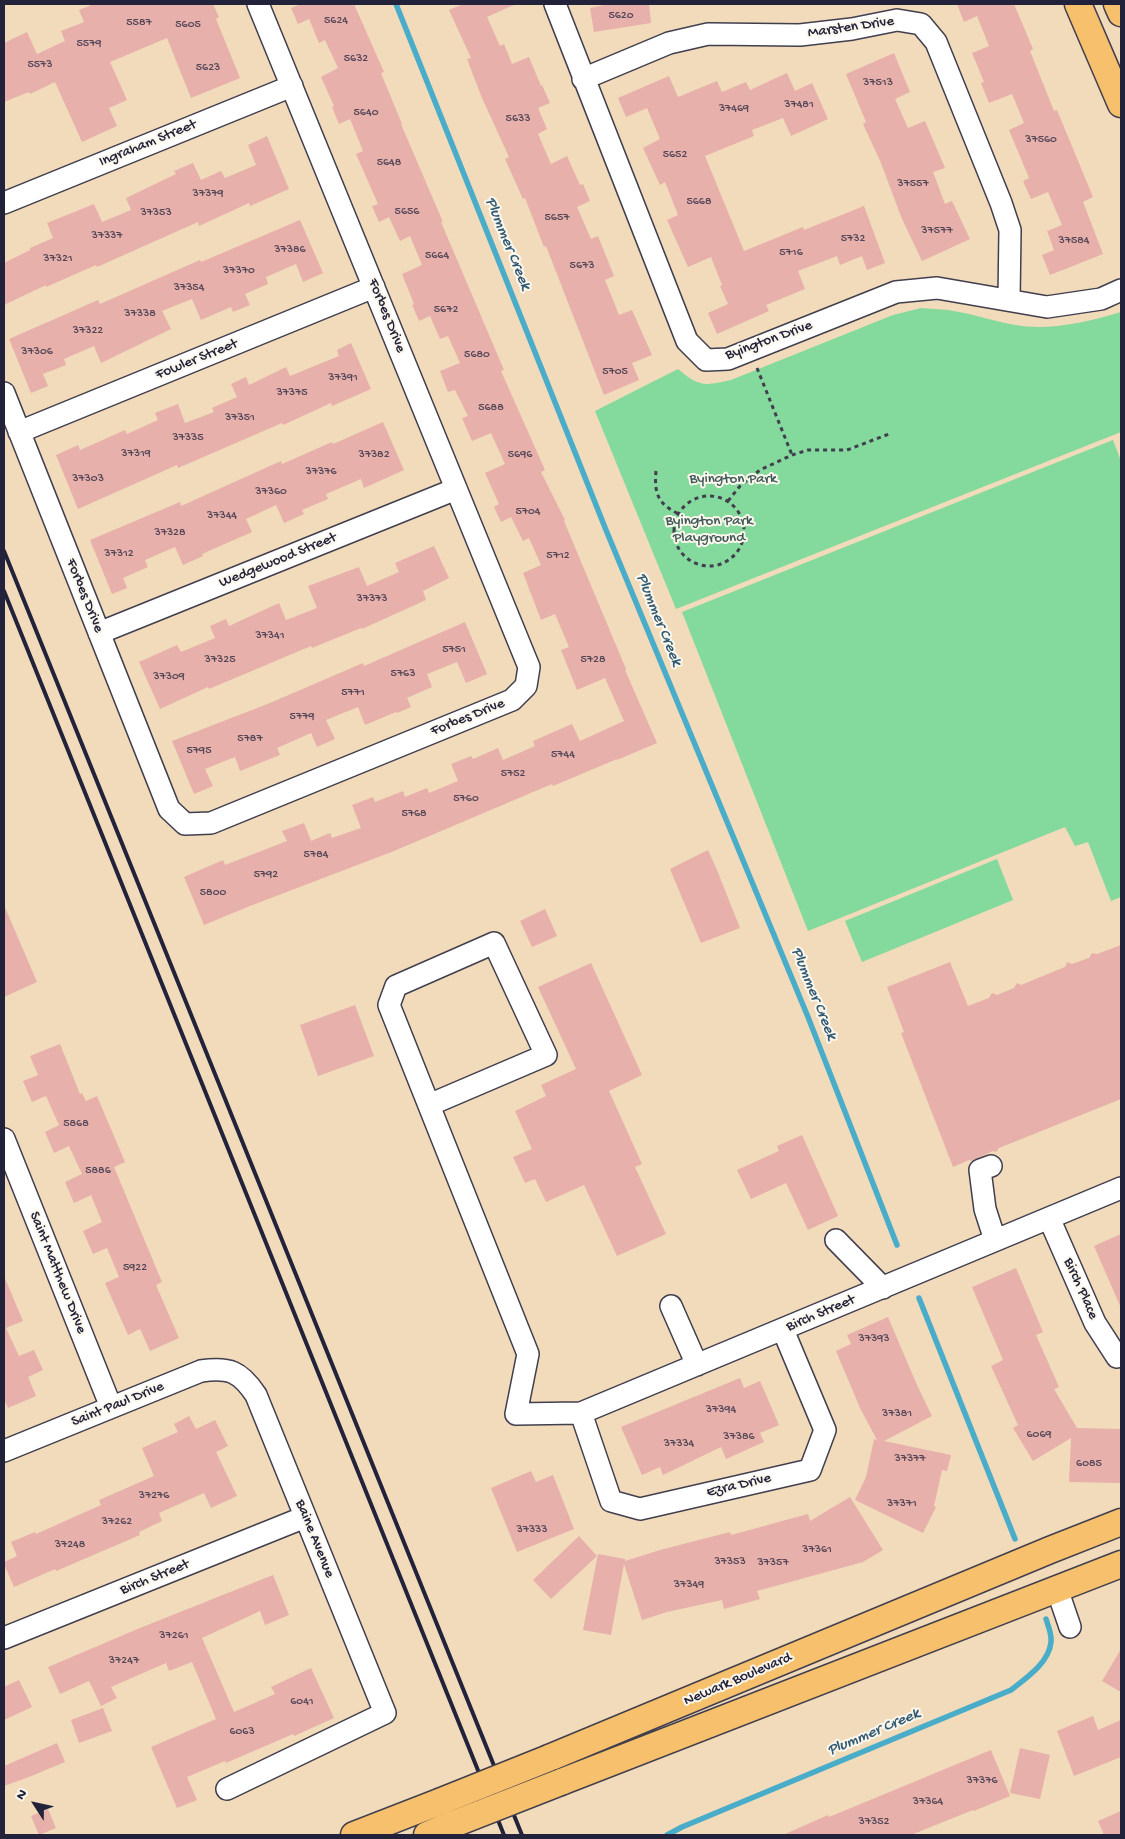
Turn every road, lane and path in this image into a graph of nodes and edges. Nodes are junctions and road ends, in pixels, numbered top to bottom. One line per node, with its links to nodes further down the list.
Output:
1 (258, 4): 7 (street, Forbes Drive)
2 (555, 4): 6 (street, Byington Drive)
3 (1078, 4): 8 (main road)
4 (1117, 4): 5 (main road)
5 (1121, 13)
6 (583, 79): 12 (street, Marsten Drive); 13 (street, Byington Drive)
7 (292, 86): 9 (street, Ingraham Street); 10 (street, Forbes Drive)
8 (1121, 104)
9 (4, 203)
10 (374, 287): 15 (street, Fowler Street); 19 (street, Forbes Drive)
11 (1121, 290): 12 (street, Byington Drive)
12 (1009, 299): 13 (street, Byington Drive)
13 (750, 350): 17 (path)
14 (4, 393): 15 (street, Forbes Drive)
15 (19, 432): 22 (street, Forbes Drive)
16 (888, 434): 17 (path)
17 (792, 455): 20 (path)
18 (656, 471): 21 (path)
19 (456, 490): 22 (street, Wedgewood Street); 22 (street, Forbes Drive)
20 (728, 501): 21 (path); 21 (path)
21 (679, 514)
22 (99, 633)
23 (429, 1105): 23 (street); 37 (street, Birch Street)
24 (4, 1139): 36 (street, Saint Matthew Drive)
25 (991, 1166): 29 (street)
26 (1121, 1188): 27 (street, Birch Street)
27 (1049, 1218): 29 (street, Birch Street); 33 (street, Birch Place)
28 (836, 1240): 30 (street)
29 (995, 1240): 30 (street, Birch Street)
30 (883, 1288): 32 (street, Birch Street)
31 (671, 1306): 34 (street)
32 (783, 1330): 34 (street, Birch Street); 37 (street, Ezra Drive)
33 (1117, 1357)
34 (697, 1365): 37 (street, Birch Street)
35 (235, 1372): 36 (street, Saint Paul Drive); 39 (street, Baine Avenue)
36 (111, 1407): 38 (street, Saint Paul Drive)
37 (581, 1413)
38 (4, 1451)
39 (306, 1517): 44 (street, Birch Street); 45 (street, Baine Avenue)
40 (1121, 1522): 47 (main road, Newark Boulevard, bridge)
41 (1121, 1564): 42 (main road, Newark Boulevard)
42 (1056, 1589): 43 (street); 46 (main road, Newark Boulevard, bridge)
43 (1070, 1627)
44 (4, 1638)
45 (227, 1789)
46 (437, 1831)
47 (354, 1835)

